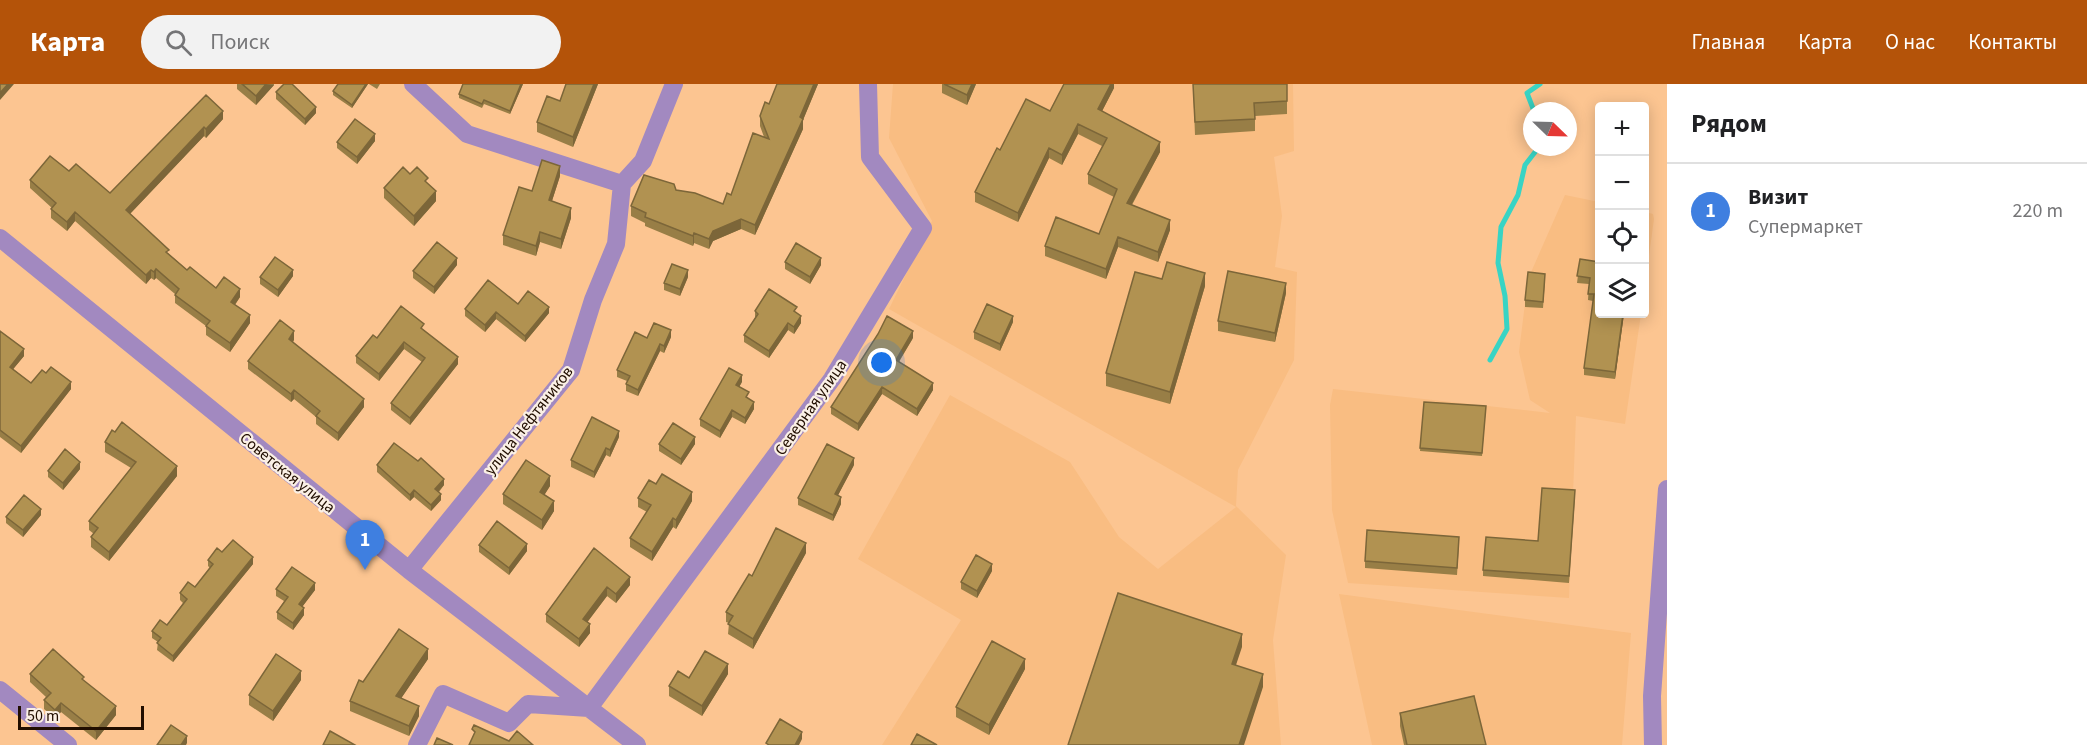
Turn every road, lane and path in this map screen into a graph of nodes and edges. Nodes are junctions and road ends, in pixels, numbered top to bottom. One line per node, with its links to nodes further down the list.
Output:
1 (413, 84): 4 (street)
2 (674, 84): 4 (street)
3 (868, 84): 9 (street, Северная улица)
4 (622, 184): 7 (street, улица Нефтяников)
5 (0, 237): 7 (street, Советская улица)
6 (1667, 489): 13 (street)
7 (409, 570): 9 (street, Советская улица)
8 (0, 690): 10 (street)
9 (589, 708): 11 (street); 12 (street, Советская улица)
10 (68, 745)
11 (417, 745)
12 (638, 745)
13 (1653, 745)

